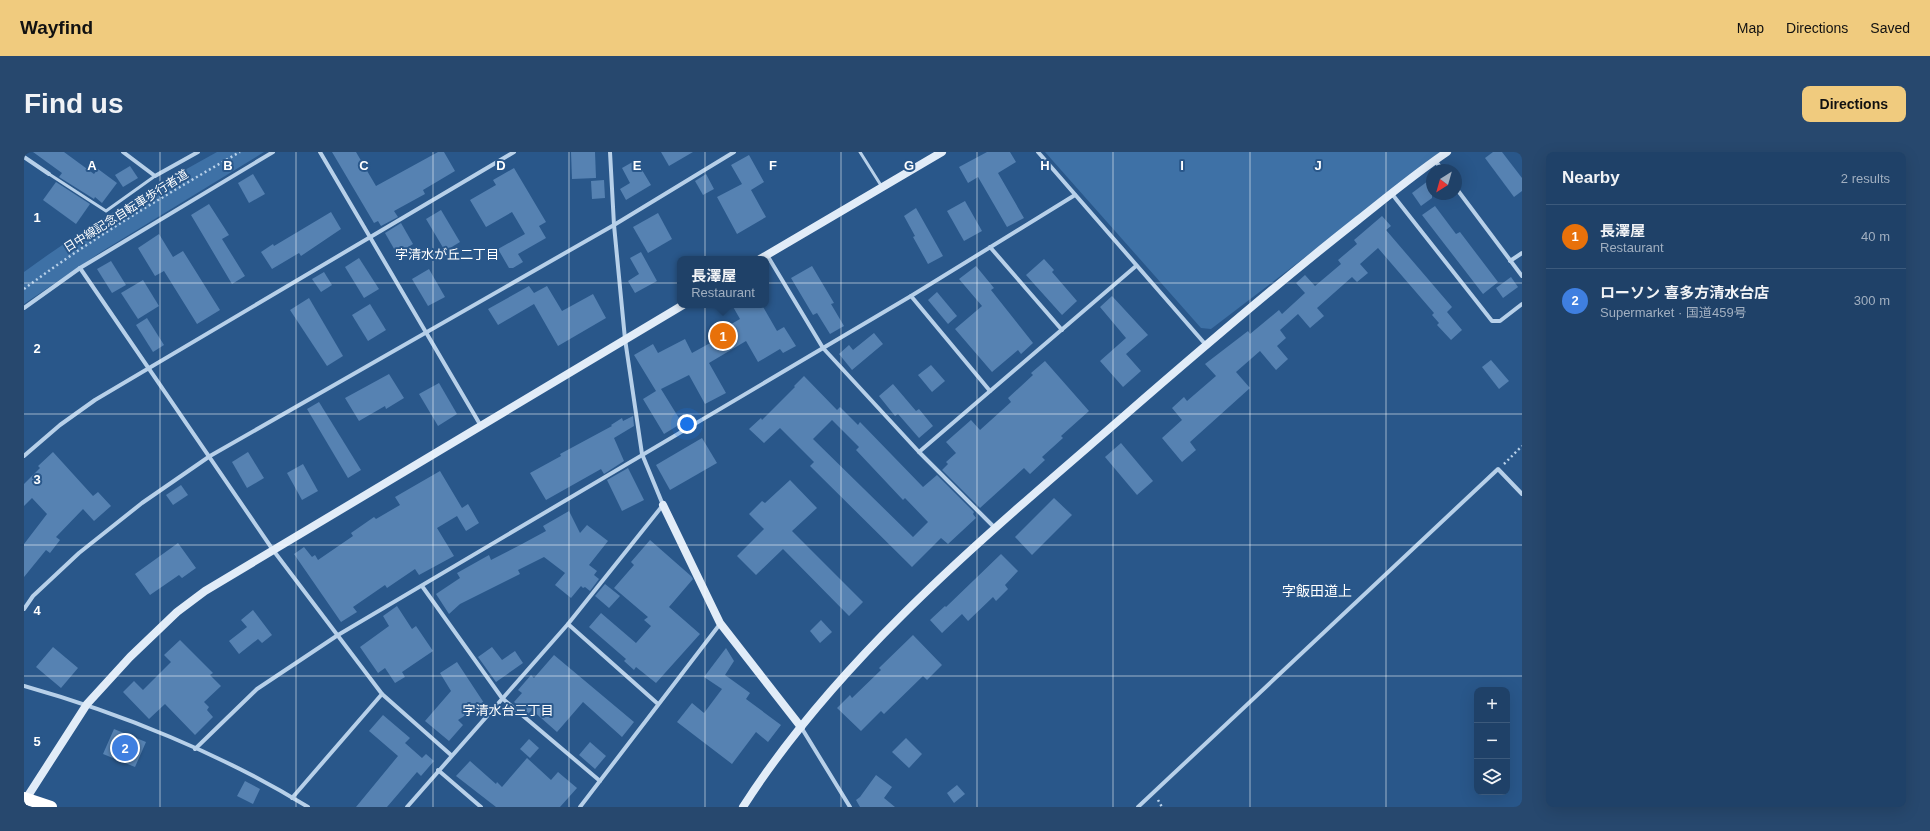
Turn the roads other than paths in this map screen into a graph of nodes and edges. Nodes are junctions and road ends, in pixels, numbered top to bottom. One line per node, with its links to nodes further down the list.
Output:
1 (123, 152): 16 (street)
2 (198, 152): 16 (street)
3 (273, 152): 29 (street)
4 (320, 152): 22 (street)
5 (514, 152): 22 (street)
6 (610, 152): 21 (street)
7 (734, 152): 21 (street)
8 (860, 152): 17 (lane)
9 (942, 152): 17 (street)
10 (1038, 152): 19 (street)
11 (1447, 152): 13 (street)
12 (24, 157): 15 (street)
13 (1435, 160): 14 (street); 18 (street)
14 (1438, 164)
15 (49, 174): 16 (lane)
16 (156, 176)
17 (882, 187): 25 (street)
18 (1392, 194): 32 (street); 38 (street)
19 (1075, 195): 23 (street); 28 (street)
20 (1462, 196): 26 (street)
21 (614, 225): 36 (street); 37 (street)
22 (370, 237): 36 (street); 40 (street)
23 (990, 247): 31 (street); 35 (street)
24 (1522, 253): 26 (street)
25 (766, 256)
26 (1510, 261): 30 (street)
27 (769, 265): 39 (street)
28 (1136, 266): 35 (street); 38 (street)
29 (80, 268): 33 (street); 40 (street)
30 (1522, 276)
31 (911, 296): 39 (street); 41 (street)
32 (1522, 304)
33 (24, 308)
34 (678, 308): 37 (street)
35 (1062, 330): 41 (street)
36 (427, 333): 42 (street); 46 (street)
37 (625, 339): 42 (street); 44 (street)
38 (1206, 345): 49 (street)
39 (824, 348): 43 (street); 44 (street)
40 (149, 367): 45 (street); 46 (street)
41 (990, 391): 43 (street)
42 (481, 427): 50 (street)
43 (919, 452): 49 (street)
44 (642, 454): 48 (street); 51 (street)
45 (24, 456)
46 (210, 456): 50 (street); 52 (street)
47 (1522, 494): 75 (street)
48 (664, 505): 53 (street); 54 (street)
49 (995, 528): 61 (street)
50 (273, 550): 55 (street); 59 (street)
51 (422, 586): 55 (street); 58 (street)
52 (24, 608)
53 (720, 623): 60 (street); 61 (street)
54 (568, 624): 58 (street); 60 (street)
55 (338, 635): 57 (street); 62 (street)
56 (24, 686): 59 (street)
57 (382, 694): 63 (street); 66 (street)
58 (502, 698): 63 (street); 65 (street)
59 (87, 704): 62 (street); 67 (street)
60 (658, 704): 65 (street)
61 (800, 727): 73 (street); 74 (street)
62 (195, 749): 66 (street)
63 (451, 755): 64 (street)
64 (438, 770): 70 (street); 71 (street)
65 (600, 781): 72 (street)
66 (292, 798): 69 (street)
67 (25, 800): 68 (highway)
68 (51, 807)
69 (308, 807)
70 (407, 807)
71 (481, 807)
72 (580, 807)
73 (743, 807)
74 (850, 807)
75 (1138, 807)

